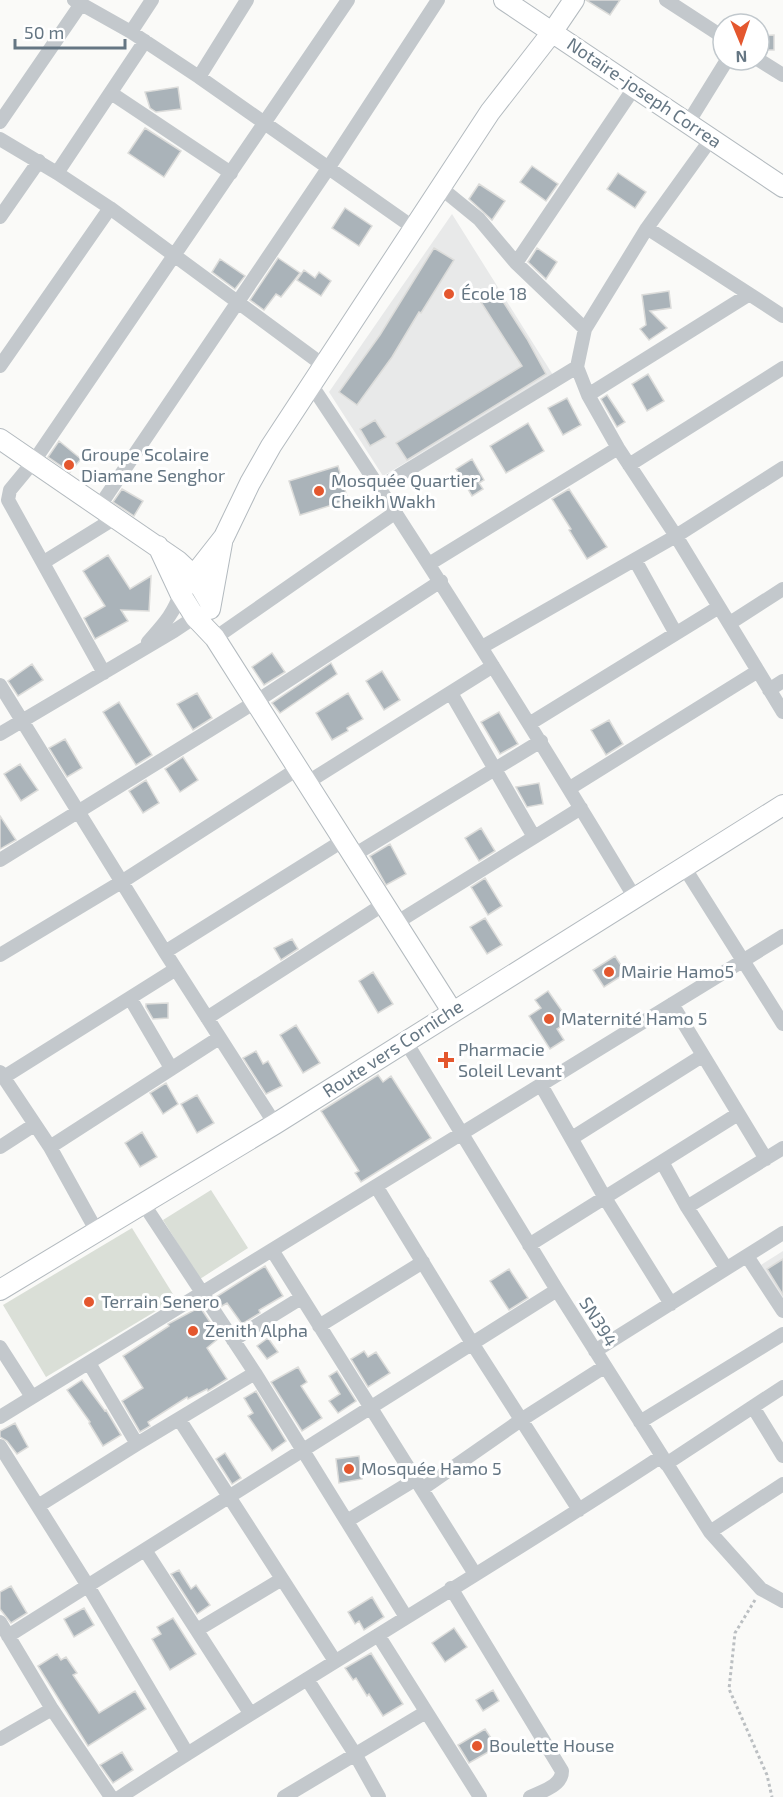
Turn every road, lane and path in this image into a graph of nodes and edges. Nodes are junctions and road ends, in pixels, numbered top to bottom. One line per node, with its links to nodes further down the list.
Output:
1 (152, 0): 12 (street)
2 (247, 0): 15 (street)
3 (348, 0): 19 (street)
4 (438, 0): 24 (street)
5 (504, 0): 11 (street, Notaire-joseph Correa)
6 (574, 0): 11 (street)
7 (666, 0): 9 (street)
8 (77, 2): 12 (street); 18 (street)
9 (689, 6): 10 (street)
10 (711, 26)
11 (553, 31): 16 (street, Notaire-joseph Correa); 28 (street)
12 (131, 32): 13 (street)
13 (145, 41): 15 (street); 17 (street)
14 (720, 72): 20 (street)
15 (199, 77): 19 (street)
16 (634, 88): 20 (street, Notaire-joseph Correa); 34 (street)
17 (111, 93): 25 (street); 26 (street)
18 (0, 122)
19 (266, 122): 24 (street); 26 (street)
20 (688, 123): 22 (street, Notaire-joseph Correa)
21 (0, 139): 23 (street)
22 (711, 139): 27 (street, Notaire-joseph Correa); 32 (street)
23 (39, 161): 25 (street); 30 (street)
24 (329, 167): 31 (street); 36 (street)
25 (57, 173): 29 (street)
26 (231, 173): 33 (street)
27 (783, 187)
28 (441, 188): 31 (street); 34 (street)
29 (110, 208): 33 (street); 40 (street)
30 (0, 217)
31 (414, 228): 39 (street)
32 (647, 228): 35 (street); 38 (street)
33 (174, 256): 36 (street); 47 (street)
34 (516, 263): 38 (street)
35 (748, 295): 37 (street); 44 (street)
36 (238, 302): 39 (street); 51 (street)
37 (783, 316)
38 (585, 329): 41 (street)
39 (323, 365): 43 (street)
40 (0, 366)
41 (577, 367): 44 (street); 50 (street)
42 (783, 368): 48 (street)
43 (310, 383): 50 (street); 55 (street)
44 (588, 395): 46 (street)
45 (0, 439): 47 (street)
46 (618, 448): 48 (street); 59 (street)
47 (34, 461): 51 (street); 58 (street)
48 (629, 465): 54 (street)
49 (783, 468): 54 (street)
50 (380, 487): 52 (street)
51 (99, 507): 53 (street)
52 (396, 512): 59 (street); 69 (street)
53 (115, 518): 56 (street); 58 (street)
54 (676, 536): 57 (street); 65 (street)
55 (224, 537): 60 (street); 64 (street)
56 (158, 546): 60 (street); 63 (street)
57 (635, 560): 68 (street); 70 (street)
58 (44, 562): 74 (street)
59 (429, 564): 61 (street)
60 (194, 576): 63 (street); 64 (street)
61 (441, 581): 70 (street); 79 (street)
62 (783, 590): 67 (street)
63 (180, 593): 66 (street); 71 (street)
64 (210, 603): 66 (street); 69 (street)
65 (720, 607): 67 (street); 68 (street)
66 (195, 617): 69 (street); 71 (street)
67 (729, 622): 73 (street)
68 (675, 632): 82 (street)
69 (214, 635): 79 (street)
70 (482, 647): 72 (street)
71 (143, 648): 74 (street)
72 (493, 666): 78 (street); 82 (street)
73 (758, 672): 77 (street); 87 (street)
74 (104, 673): 81 (street)
75 (783, 681): 77 (street)
76 (0, 685): 81 (street)
77 (769, 690): 80 (street)
78 (450, 693): 85 (street); 86 (street)
79 (257, 701): 86 (street); 90 (street)
80 (783, 712)
81 (22, 721): 83 (street); 90 (street)
82 (529, 724): 84 (street)
83 (0, 734)
84 (541, 741): 85 (street); 87 (street)
85 (496, 769): 91 (street); 92 (street)
86 (303, 775): 92 (street); 95 (street)
87 (570, 788): 89 (street)
88 (783, 805): 94 (street, Route vers Corniche)
89 (581, 808): 91 (street); 96 (street)
90 (79, 812): 93 (street); 95 (street)
91 (534, 837): 98 (street)
92 (349, 848): 97 (street); 100 (street)
93 (0, 860)
94 (684, 867): 96 (street, Route vers Corniche); 102 (street)
95 (123, 881): 100 (street); 101 (street)
96 (635, 898): 106 (street, Route vers Corniche)
97 (384, 904): 98 (street); 107 (street)
98 (396, 923): 106 (street)
99 (783, 936): 102 (street)
100 (165, 952): 103 (street)
101 (0, 955)
102 (743, 961): 105 (street); 108 (street)
103 (176, 969): 104 (street); 107 (street)
104 (130, 998): 112 (street); 113 (street)
105 (672, 1004): 111 (street); 114 (street)
106 (452, 1011): 110 (street, Route vers Corniche)
107 (207, 1018): 109 (street)
108 (783, 1024)
109 (219, 1038): 112 (street); 116 (street)
110 (406, 1041): 116 (street, Route vers Corniche); 118 (street, SN394)
111 (702, 1056): 115 (street); 119 (street)
112 (171, 1068): 121 (street)
113 (2, 1074): 117 (street)
114 (541, 1085): 118 (street); 119 (street)
115 (738, 1114): 123 (street); 124 (street)
116 (275, 1124): 127 (street, Route vers Corniche)
117 (34, 1125): 120 (street); 121 (street)
118 (461, 1134): 125 (street); 131 (street, SN394)
119 (572, 1138): 126 (street)
120 (0, 1147)
121 (50, 1147): 129 (street)
122 (783, 1148): 123 (street)
123 (766, 1159): 128 (street)
124 (662, 1162): 126 (street); 128 (street)
125 (376, 1186): 132 (street); 134 (street)
126 (605, 1198): 131 (street); 140 (street)
127 (143, 1203): 129 (street, Route vers Corniche); 138 (street)
128 (687, 1207): 135 (street)
129 (96, 1230): 136 (street, Route vers Corniche)
130 (783, 1233): 133 (street)
131 (529, 1245): 137 (street, SN394)
132 (272, 1250): 138 (street); 139 (street)
133 (747, 1256): 135 (street); 141 (street)
134 (423, 1262): 142 (street); 145 (street)
135 (726, 1268): 140 (street)
136 (0, 1290)
137 (557, 1290): 145 (street); 147 (street, SN394)
138 (202, 1293): 144 (street); 148 (street)
139 (301, 1298): 142 (street); 144 (street)
140 (671, 1304): 147 (street)
141 (783, 1311)
142 (319, 1326): 154 (street)
143 (783, 1334): 158 (street)
144 (233, 1340): 150 (street)
145 (472, 1343): 154 (street); 157 (street)
146 (0, 1347): 152 (street)
147 (595, 1351): 149 (street, SN394)
148 (88, 1363): 152 (street); 159 (street)
149 (604, 1367): 157 (street); 158 (street, SN394)
150 (255, 1373): 156 (street); 161 (street)
151 (783, 1388): 153 (street)
152 (32, 1397): 155 (street)
153 (753, 1407): 162 (street); 163 (street)
154 (371, 1408): 161 (street); 164 (street)
155 (0, 1417)
156 (178, 1419): 159 (street); 166 (street)
157 (521, 1420): 164 (street); 168 (street)
158 (640, 1422): 163 (street, SN394)
159 (137, 1444): 167 (street)
160 (0, 1446): 167 (street)
161 (303, 1450): 166 (street); 169 (street)
162 (783, 1456)
163 (664, 1460): 168 (street); 170 (street, SN394)
164 (419, 1484): 169 (street); 172 (street)
165 (783, 1484): 170 (street)
166 (228, 1498): 171 (street); 173 (street)
167 (38, 1506): 174 (street)
168 (579, 1510): 172 (street)
169 (347, 1521): 178 (street)
170 (710, 1532): 176 (street, SN394)
171 (145, 1550): 174 (street); 180 (street)
172 (475, 1574): 175 (street)
173 (282, 1579): 180 (street); 183 (street)
174 (88, 1586): 182 (street); 189 (street)
175 (451, 1588): 178 (street); 196 (street)
176 (761, 1589): 177 (street, SN394); 197 (path)
177 (783, 1601)
178 (406, 1617): 181 (street)
179 (0, 1622): 182 (street)
180 (197, 1630): 186 (street)
181 (378, 1635): 183 (street); 187 (street)
182 (9, 1636): 185 (street)
183 (335, 1661): 184 (street)
184 (307, 1679): 186 (street); 190 (street)
185 (52, 1709): 188 (street); 191 (street)
186 (250, 1713): 189 (street)
187 (426, 1713): 190 (street); 195 (street)
188 (0, 1739)
189 (187, 1753): 192 (street)
190 (355, 1754): 193 (street); 194 (street)
191 (111, 1797)
192 (120, 1797)
193 (284, 1797)
194 (379, 1797)
195 (480, 1797)
196 (530, 1797)
197 (772, 1797)

